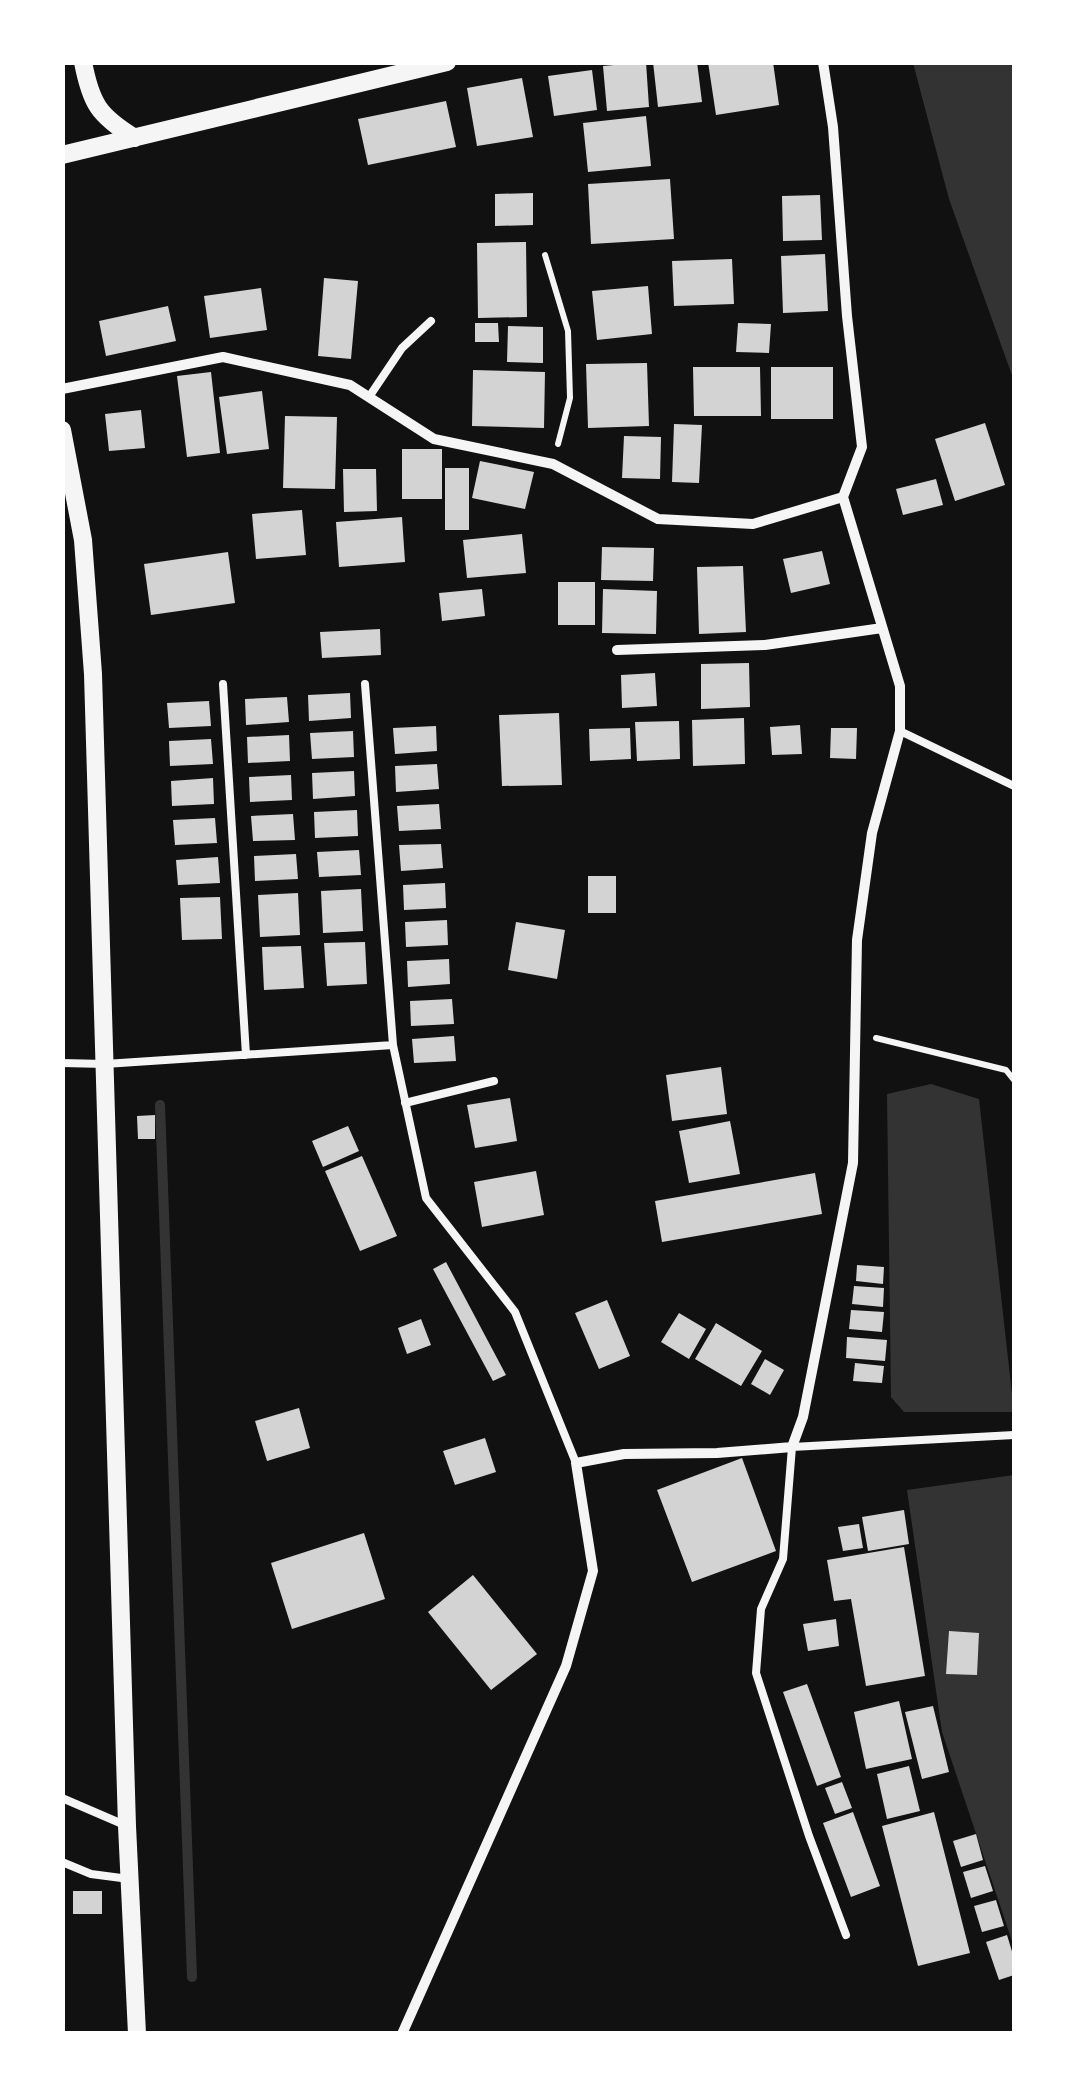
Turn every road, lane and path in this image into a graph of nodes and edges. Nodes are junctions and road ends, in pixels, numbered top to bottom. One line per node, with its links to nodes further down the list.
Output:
1 (83, 62): 4 (street)
2 (447, 62): 4 (street)
3 (823, 62): 12 (street)
4 (135, 138): 5 (street)
5 (62, 154)
6 (546, 255): 11 (path)
7 (431, 321): 9 (lane)
8 (62, 390): 9 (street)
9 (369, 397): 11 (street)
10 (62, 430): 23 (street)
11 (553, 464): 12 (street)
12 (844, 497): 13 (street)
13 (882, 628): 14 (street); 17 (street)
14 (617, 650)
15 (223, 684): 21 (lane)
16 (365, 684): 20 (lane)
17 (900, 730): 18 (lane); 19 (street)
18 (1014, 786)
19 (855, 1033): 24 (path); 28 (street)
20 (393, 1046): 21 (lane); 26 (lane)
21 (246, 1055): 23 (lane)
22 (62, 1063): 23 (lane)
23 (105, 1064): 31 (street)
24 (1014, 1080)
25 (494, 1081): 26 (lane)
26 (406, 1103): 29 (lane)
27 (1014, 1434): 28 (lane)
28 (792, 1447): 29 (street); 34 (lane)
29 (576, 1463): 36 (street)
30 (62, 1798): 31 (lane)
31 (127, 1826): 33 (street)
32 (62, 1862): 33 (lane)
33 (130, 1880): 35 (street)
34 (846, 1935)
35 (137, 2034)
36 (402, 2034)

